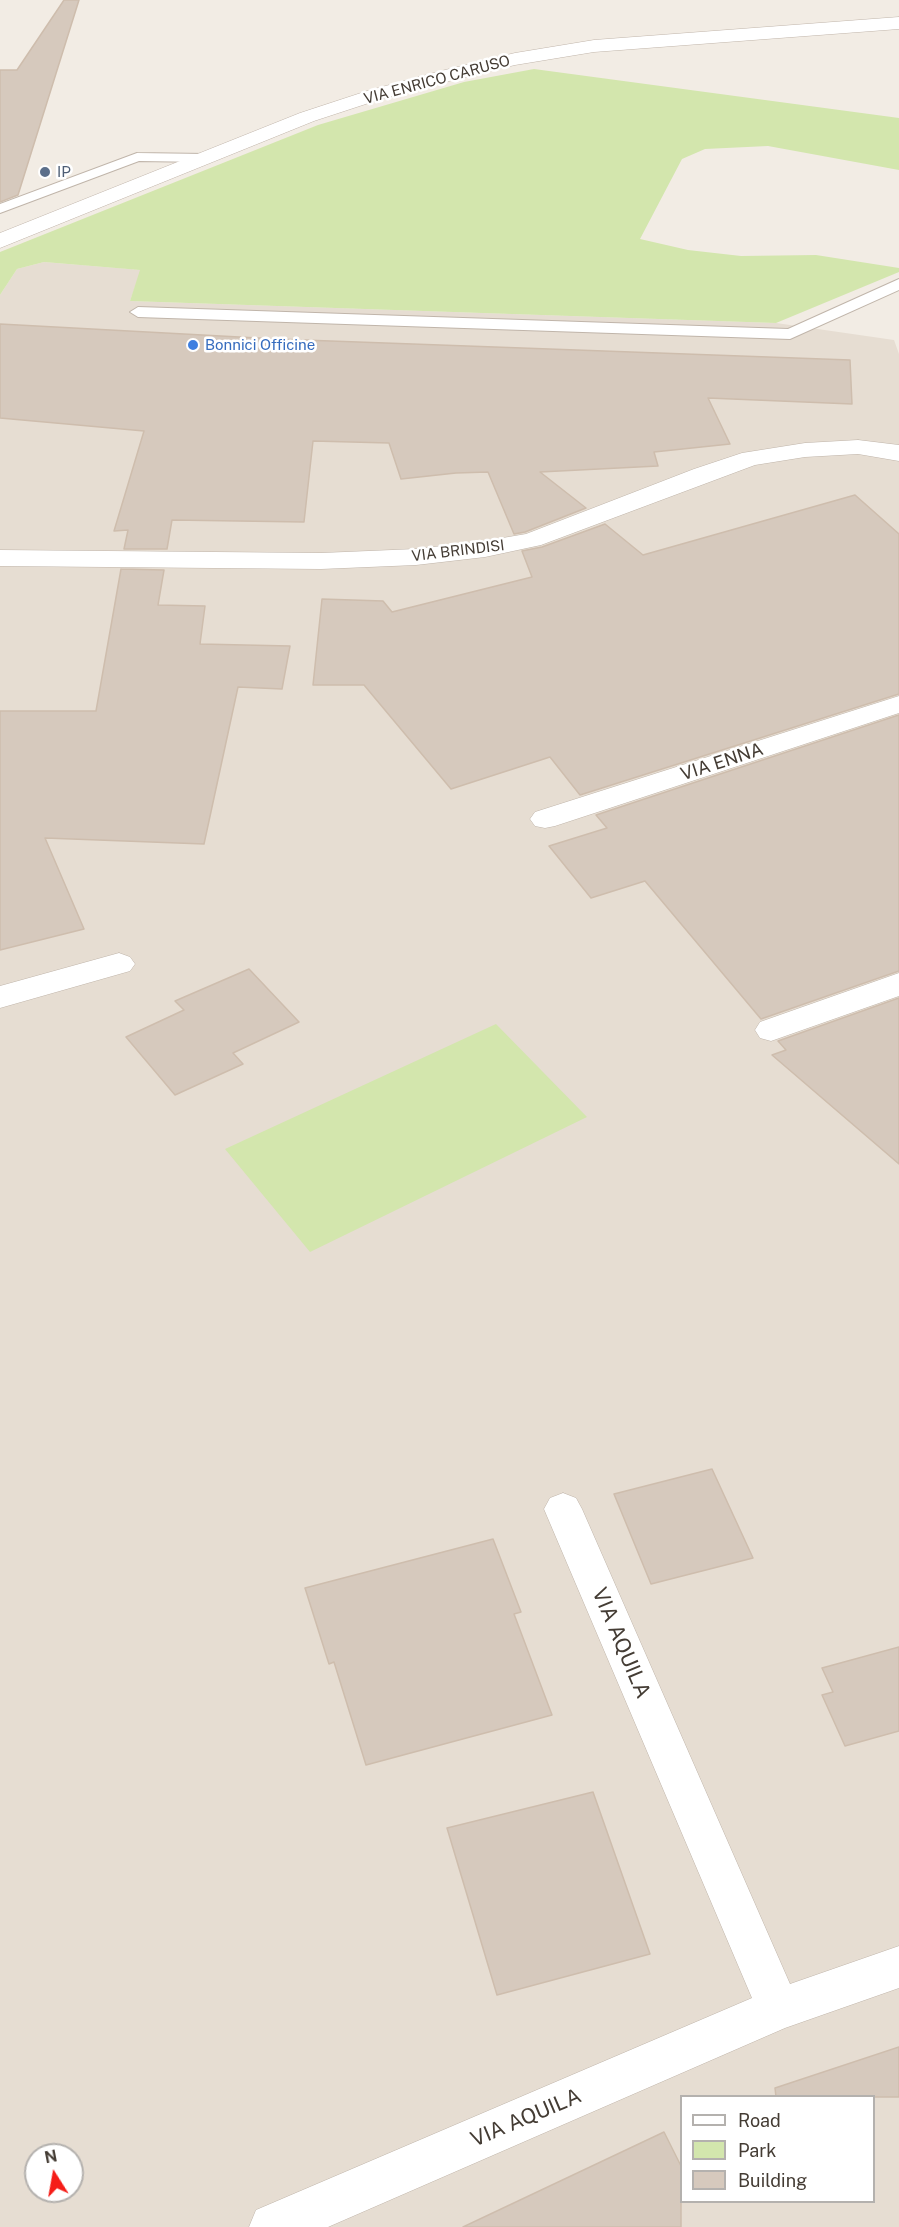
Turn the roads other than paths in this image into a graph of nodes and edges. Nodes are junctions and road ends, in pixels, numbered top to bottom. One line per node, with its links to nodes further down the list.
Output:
1 (899, 23): 2 (street, VIA ENRICO CARUSO)
2 (205, 158): 3 (lane); 4 (street, VIA ENRICO CARUSO)
3 (0, 209)
4 (1, 237)
5 (899, 284): 6 (lane)
6 (138, 312)
7 (899, 454): 8 (street, VIA BRINDISI)
8 (0, 558)
9 (899, 704): 10 (street, VIA ENNA)
10 (545, 819)
11 (119, 964): 13 (street)
12 (899, 984): 14 (street)
13 (0, 997)
14 (771, 1030)
15 (563, 1509): 17 (street, VIA AQUILA)
16 (899, 1967): 17 (street, VIA AQUILA)
17 (779, 2009): 18 (street, VIA AQUILA)
18 (273, 2227)

